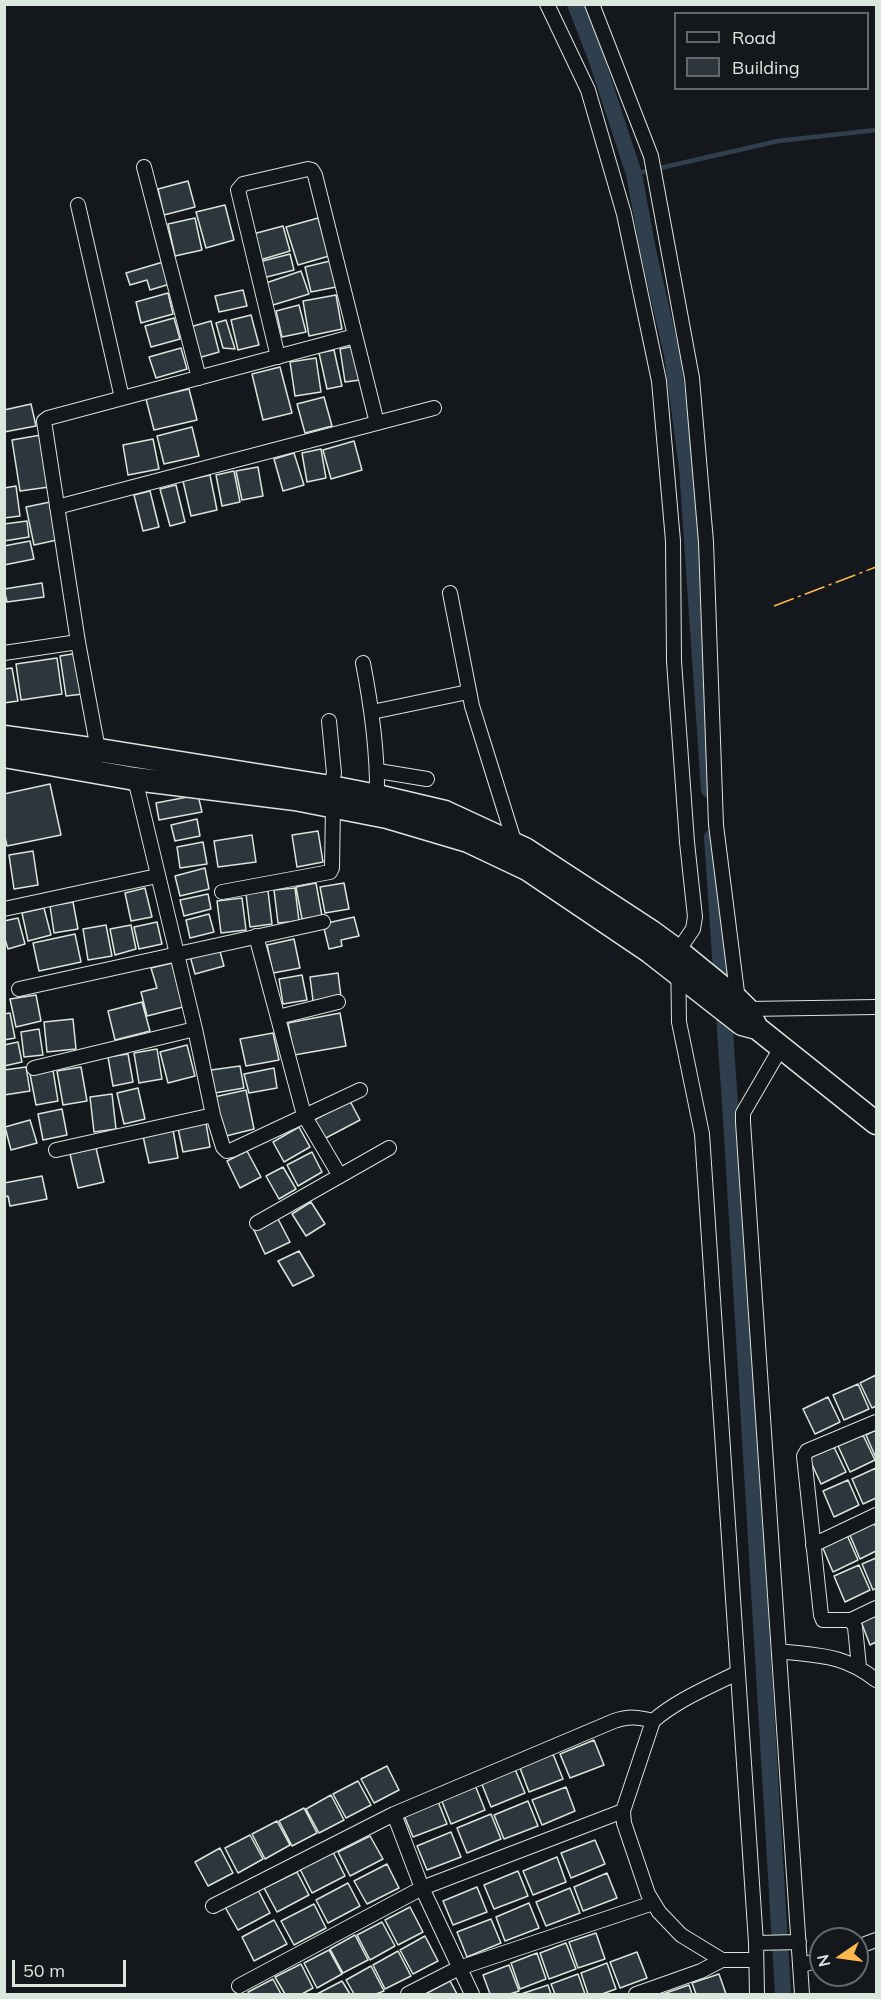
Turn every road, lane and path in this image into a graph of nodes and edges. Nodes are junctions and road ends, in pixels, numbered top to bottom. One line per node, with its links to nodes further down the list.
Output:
1 (547, 4): 35 (street)
2 (592, 4): 41 (street)
3 (144, 167): 7 (street)
4 (78, 205): 8 (street)
5 (355, 336): 6 (street); 6 (street); 10 (street)
6 (278, 357): 7 (street)
7 (199, 378): 8 (street)
8 (122, 398): 11 (street)
9 (434, 408): 10 (street)
10 (377, 423): 11 (street)
11 (57, 507): 13 (street)
12 (450, 593): 16 (street)
13 (78, 642): 14 (street); 20 (street)
14 (4, 653)
15 (363, 663): 17 (street)
16 (468, 692): 17 (street); 29 (street)
17 (372, 712): 22 (street)
18 (329, 721): 26 (street)
19 (4, 737): 20 (main road)
20 (98, 750): 23 (street); 26 (main road)
21 (4, 756): 23 (main road)
22 (378, 771): 25 (street); 27 (street)
23 (102, 773): 24 (main road)
24 (135, 779): 26 (main road); 30 (street)
25 (427, 779)
26 (332, 797): 27 (main road); 31 (street)
27 (377, 805): 28 (main road)
28 (489, 841): 29 (main road); 37 (main road)
29 (515, 844): 35 (main road)
30 (157, 876): 32 (street); 36 (street)
31 (222, 892)
32 (4, 909)
33 (323, 921): 34 (street)
34 (256, 936): 36 (street); 42 (street)
35 (678, 951): 37 (main road)
36 (176, 953): 38 (street); 43 (street)
37 (689, 972): 41 (main road); 41 (main road); 61 (street)
38 (19, 989)
39 (338, 1002): 42 (street)
40 (876, 1007): 41 (street)
41 (741, 1009): 44 (main road)
42 (278, 1017): 48 (street)
43 (195, 1029): 45 (street); 47 (street)
44 (782, 1046): 49 (main road); 59 (street)
45 (34, 1068)
46 (360, 1090): 48 (street)
47 (213, 1114): 48 (street); 51 (street)
48 (304, 1115): 52 (street)
49 (876, 1123)
50 (389, 1148): 52 (street)
51 (56, 1150)
52 (340, 1176): 53 (street)
53 (257, 1223)
54 (876, 1422): 56 (street)
55 (876, 1515): 56 (street)
56 (813, 1545): 58 (street)
57 (876, 1608): 58 (street)
58 (851, 1620): 60 (street)
59 (779, 1651): 60 (street); 69 (street)
60 (860, 1667): 62 (street)
61 (737, 1673): 63 (street); 70 (street)
62 (876, 1680)
63 (653, 1721): 64 (street); 65 (street)
64 (623, 1811): 66 (street); 67 (street)
65 (394, 1814): 66 (street); 68 (street)
66 (422, 1888): 75 (street); 76 (street)
67 (652, 1903): 71 (street); 75 (street)
68 (213, 1906)
69 (795, 1942): 70 (street); 74 (street)
70 (760, 1943): 72 (street)
71 (722, 1960): 72 (street); 79 (street)
72 (756, 1960): 80 (street)
73 (809, 1963): 74 (street)
74 (800, 1966): 81 (street)
75 (459, 1968): 77 (street); 78 (street)
76 (239, 1986)
77 (408, 1995)
78 (472, 1995)
79 (636, 1995)
80 (758, 1995)
81 (802, 1995)

